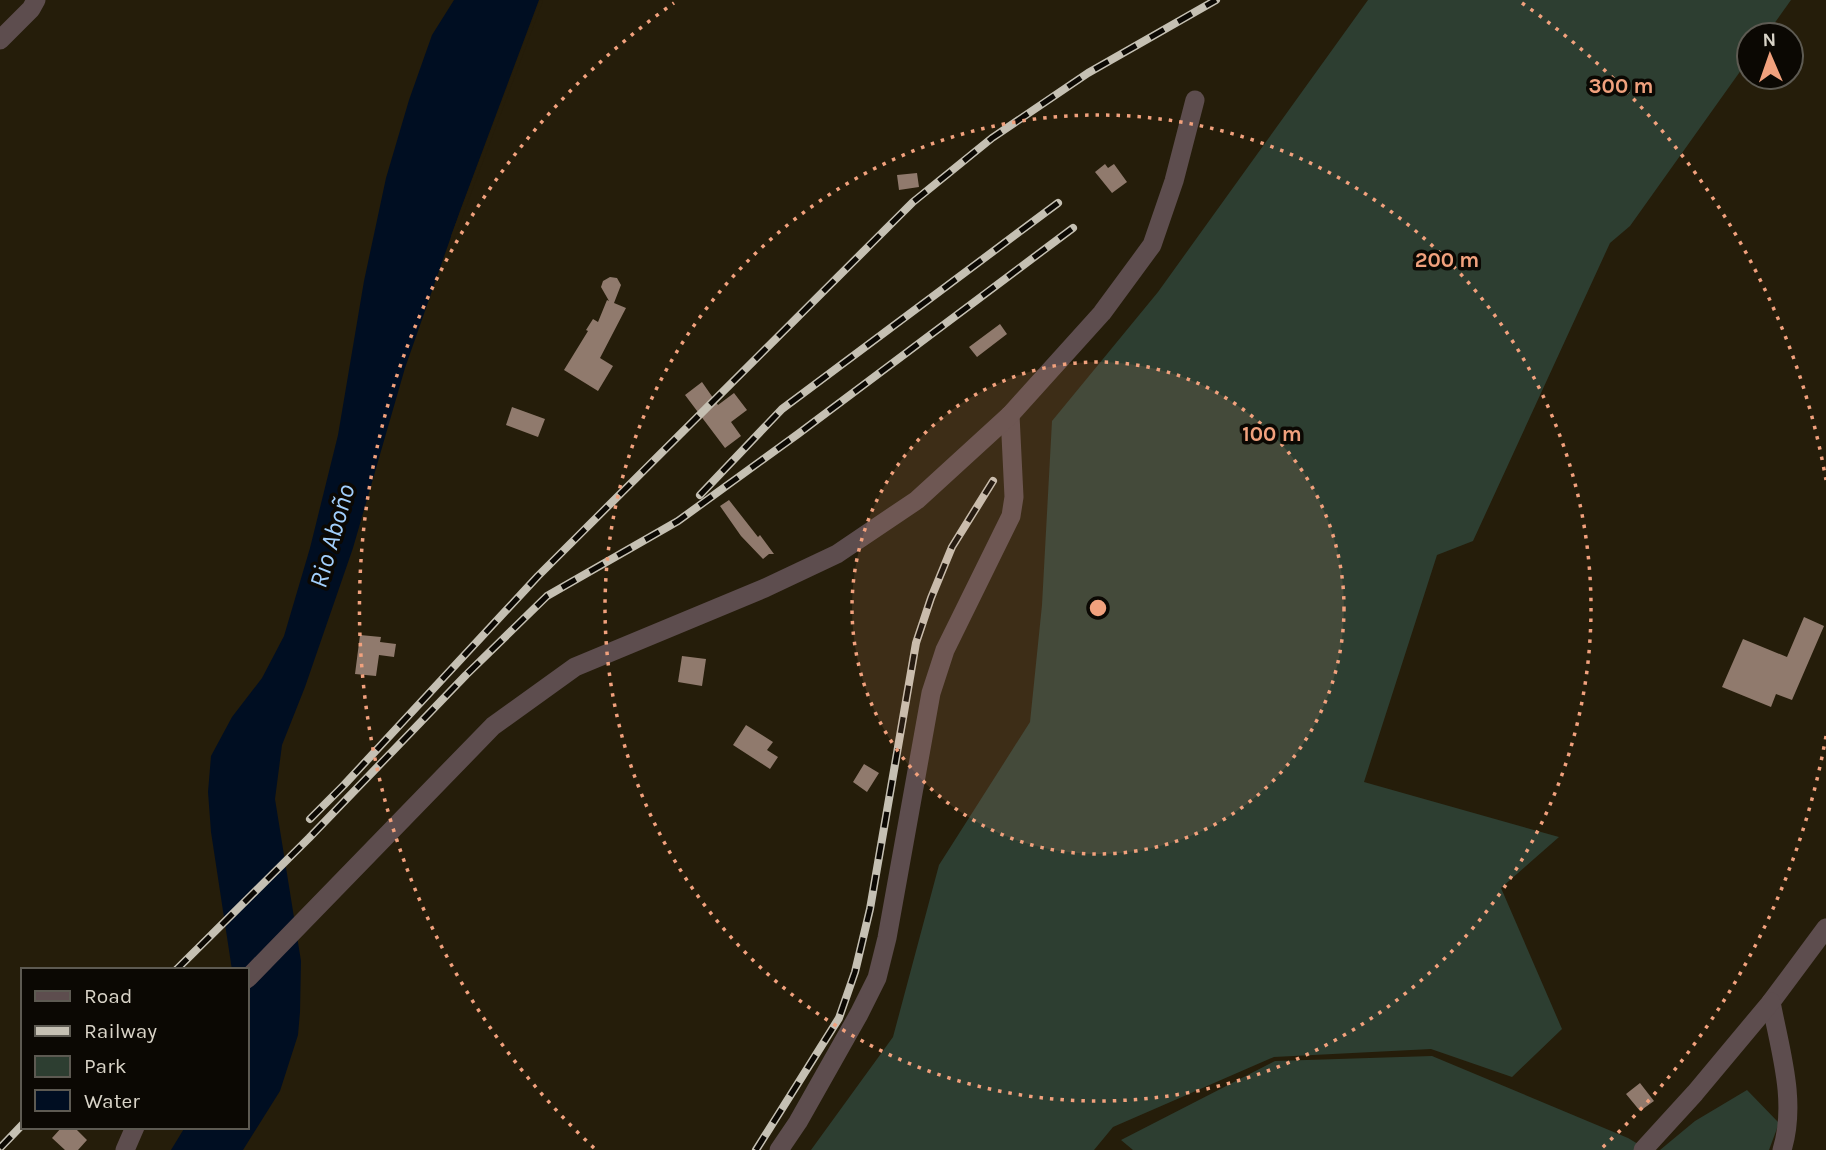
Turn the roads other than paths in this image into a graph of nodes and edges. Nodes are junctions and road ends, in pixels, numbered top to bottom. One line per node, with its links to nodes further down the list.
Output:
1 (36, 0): 2 (street)
2 (0, 40)
3 (1195, 100): 4 (street)
4 (1010, 415): 6 (street); 10 (street)
5 (1826, 928): 7 (street)
6 (248, 978)
7 (1777, 996): 11 (street); 12 (street)
8 (134, 1129): 9 (street)
9 (125, 1150)
10 (779, 1150)
11 (1643, 1150)
12 (1782, 1150)

